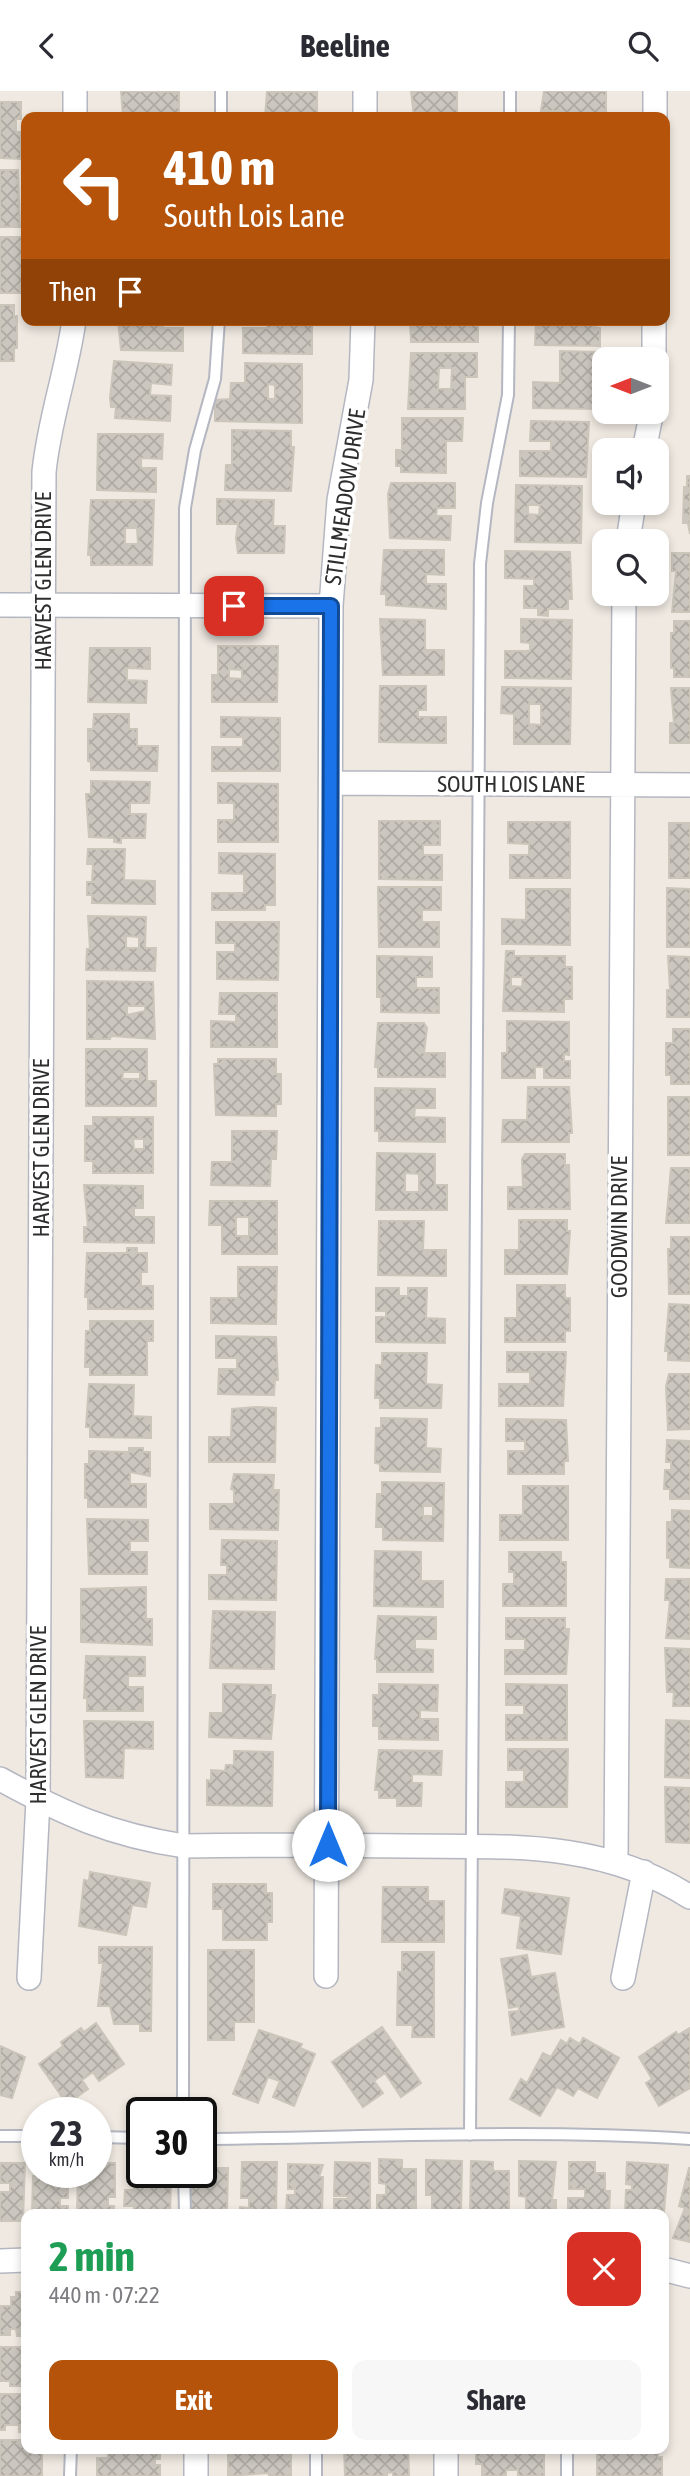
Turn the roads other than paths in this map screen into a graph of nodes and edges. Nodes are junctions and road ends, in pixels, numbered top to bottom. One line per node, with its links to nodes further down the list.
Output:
1 (75, 91): 6 (street)
2 (221, 91): 7 (lane)
3 (365, 91): 8 (street)
4 (510, 91): 9 (lane)
5 (655, 91): 10 (street)
6 (75, 112)
7 (221, 112)
8 (365, 112)
9 (510, 112)
10 (655, 112)
11 (73, 326): 18 (street, HARVEST GLEN DRIVE)
12 (219, 326): 19 (lane)
13 (363, 326): 20 (street, STILLMEADOW DRIVE)
14 (509, 326): 23 (lane)
15 (654, 326): 16 (street)
16 (654, 347)
17 (0, 605): 18 (street)
18 (43, 605): 19 (street); 27 (street, HARVEST GLEN DRIVE)
19 (186, 605): 20 (street); 29 (lane)
20 (331, 606): 22 (street, STILLMEADOW DRIVE)
21 (624, 606): 24 (street, GOODWIN DRIVE)
22 (332, 783): 23 (street, SOUTH LOIS LANE); 28 (street, STILLMEADOW DRIVE)
23 (477, 784): 24 (street, SOUTH LOIS LANE); 30 (lane)
24 (622, 784): 25 (street, SOUTH LOIS LANE); 31 (street, GOODWIN DRIVE)
25 (690, 785)
26 (0, 1779): 27 (street)
27 (38, 1800): 29 (street); 35 (street, HARVEST GLEN DRIVE)
28 (328, 1845): 29 (street); 30 (street); 34 (street, STILLMEADOW DRIVE)
29 (184, 1846): 37 (lane)
30 (472, 1847): 31 (street); 38 (lane)
31 (616, 1861): 32 (street)
32 (644, 1872): 33 (street); 36 (street)
33 (690, 1897)
34 (326, 1976)
35 (29, 1978)
36 (623, 1978)
37 (183, 2097)
38 (470, 2135): 41 (lane); 42 (lane)
39 (0, 2136): 40 (lane)
40 (21, 2136)
41 (217, 2139)
42 (690, 2139)
43 (184, 2188): 44 (lane)
44 (185, 2209)
45 (21, 2260): 46 (street)
46 (0, 2261)
47 (669, 2271): 48 (street)
48 (690, 2276)
49 (71, 2454): 54 (lane)
50 (196, 2454): 55 (street)
51 (316, 2454): 56 (lane)
52 (446, 2454): 57 (street)
53 (566, 2454): 58 (lane)
54 (71, 2476)
55 (196, 2476)
56 (316, 2476)
57 (446, 2476)
58 (567, 2476)

